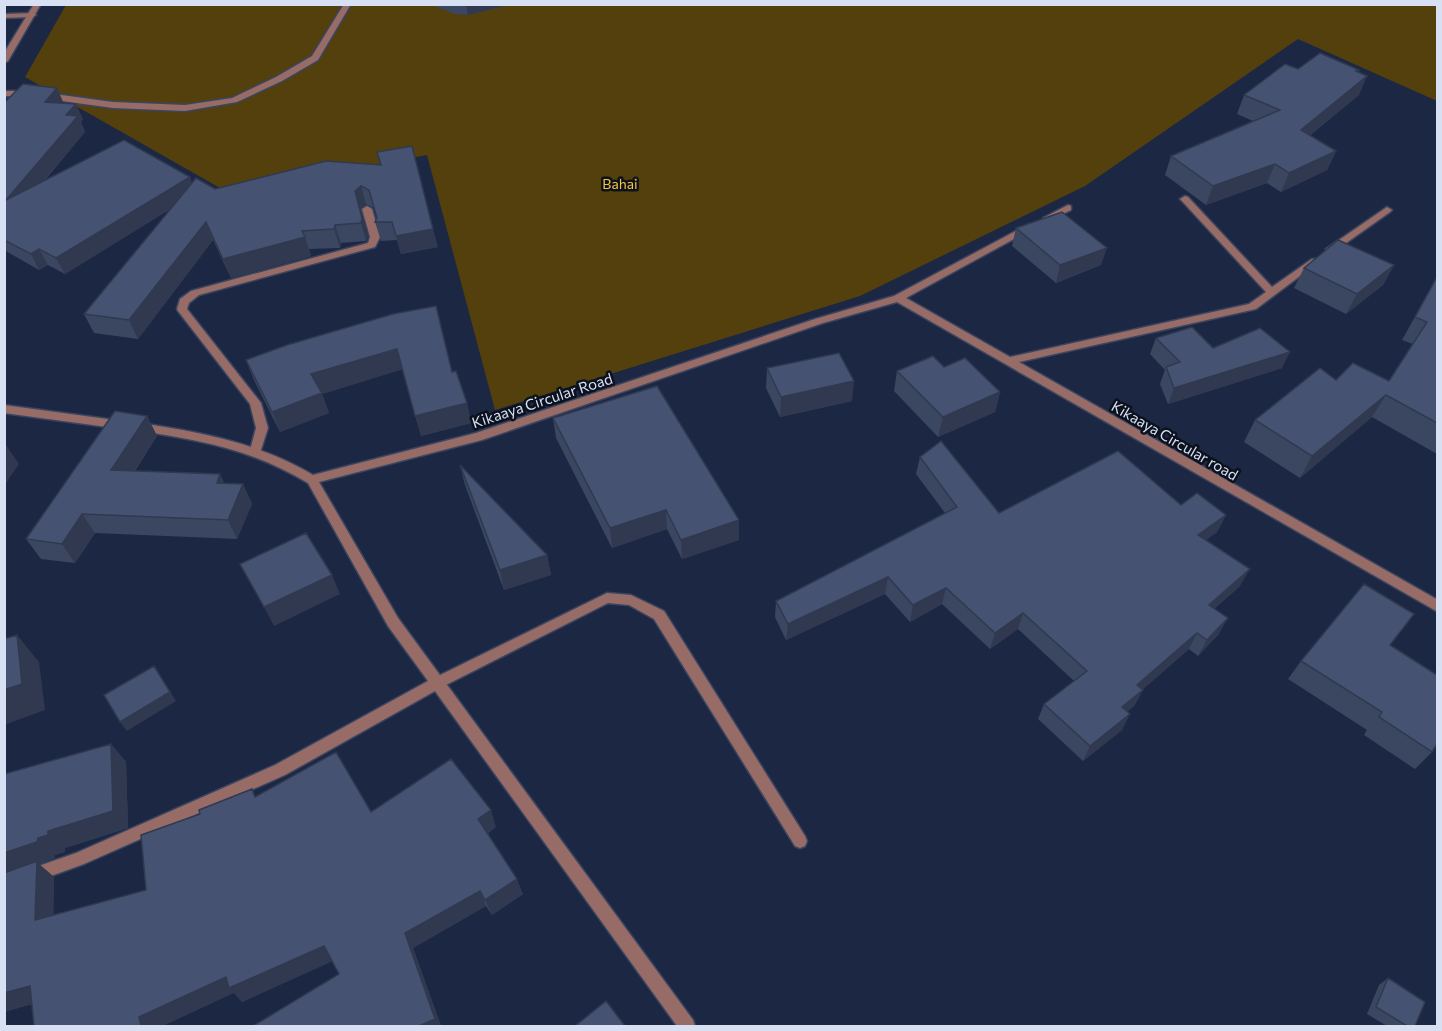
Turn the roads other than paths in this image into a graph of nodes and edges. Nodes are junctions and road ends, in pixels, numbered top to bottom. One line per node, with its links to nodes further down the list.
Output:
1 (38, 4): 3 (street)
2 (348, 4): 6 (street)
3 (32, 15): 4 (street); 5 (street)
4 (4, 16)
5 (4, 61)
6 (4, 93)
7 (1185, 199): 11 (street)
8 (1068, 208): 12 (street, Kikaaya Circular Road)
9 (367, 209): 15 (street)
10 (1387, 210): 11 (street)
11 (1271, 292): 13 (street)
12 (898, 298): 13 (street, Kikaaya Circular road); 16 (street, Kikaaya Circular Road)
13 (1009, 361): 17 (street, Kikaaya Circular road)
14 (4, 409): 15 (street)
15 (256, 450): 16 (street)
16 (312, 480): 18 (street)
17 (1437, 607)
18 (437, 683): 19 (street); 20 (street); 21 (street)
19 (800, 841)
20 (4, 886)
21 (687, 1026)

